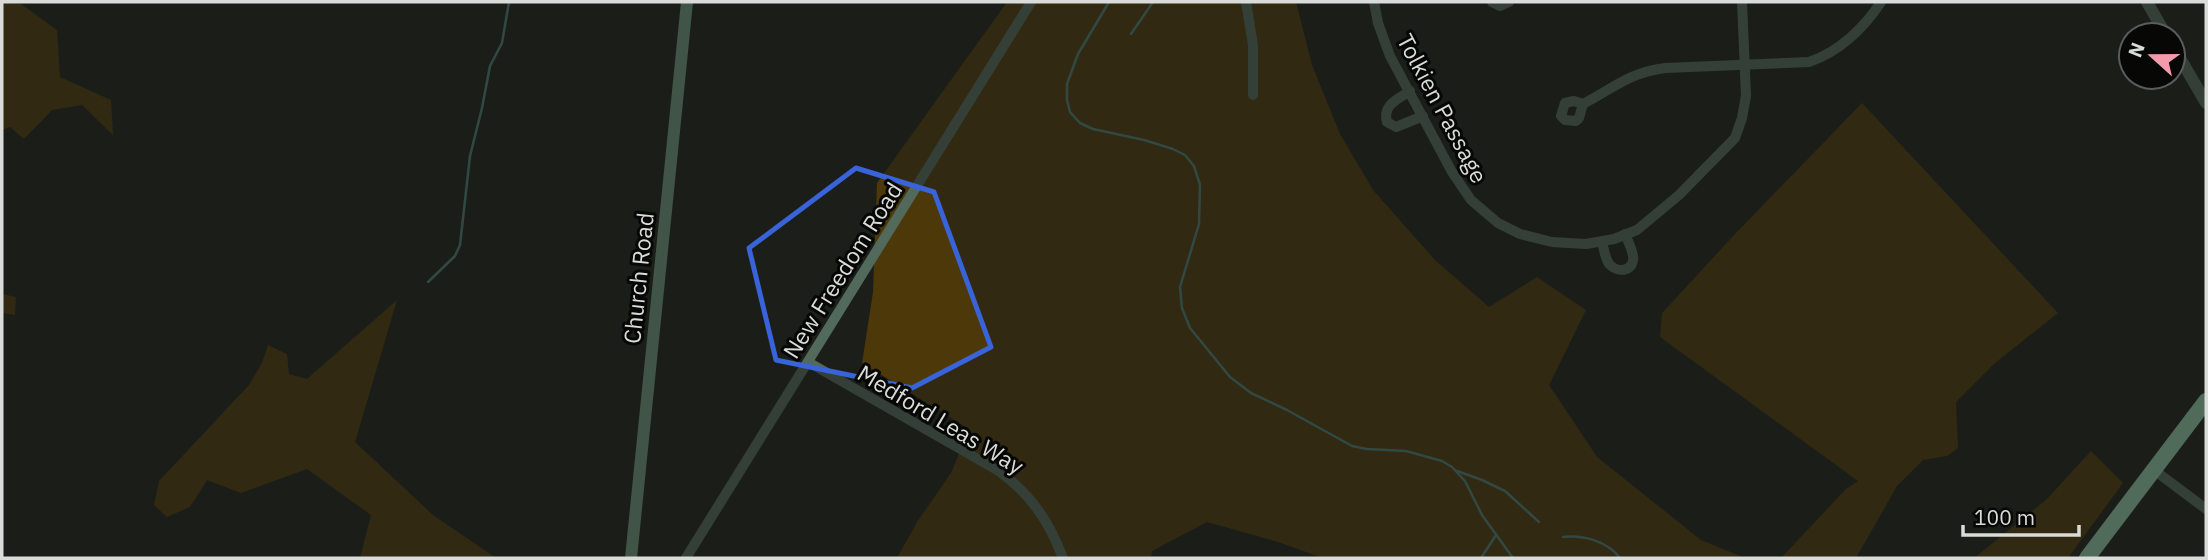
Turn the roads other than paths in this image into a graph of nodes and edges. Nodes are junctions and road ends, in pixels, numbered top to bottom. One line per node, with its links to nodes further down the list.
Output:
1 (687, 2): 24 (main road, Church Road)
2 (1031, 2): 20 (street, New Freedom Road)
3 (1246, 2): 14 (street)
4 (1374, 2): 13 (street, Tolkien Passage)
5 (1492, 2): 6 (street)
6 (1509, 2)
7 (1742, 2): 11 (street, Tolkien Passage)
8 (1882, 2): 11 (street)
9 (2147, 2): 10 (street)
10 (2158, 21)
11 (1743, 66): 16 (street); 18 (street, Tolkien Passage)
12 (2187, 70): 15 (street)
13 (1410, 91): 17 (street, Tolkien Passage); 17 (street)
14 (1253, 95)
15 (2206, 103)
16 (1583, 104)
17 (1423, 116): 19 (street, Tolkien Passage)
18 (1625, 234): 19 (street, Tolkien Passage); 19 (street)
19 (1602, 242)
20 (808, 362): 25 (street, New Freedom Road); 26 (street, Medford Leas Way)
21 (2206, 401): 22 (highway)
22 (2154, 470): 23 (street); 27 (highway)
23 (2206, 509)
24 (631, 558)
25 (686, 558)
26 (1063, 558)
27 (2087, 558)

